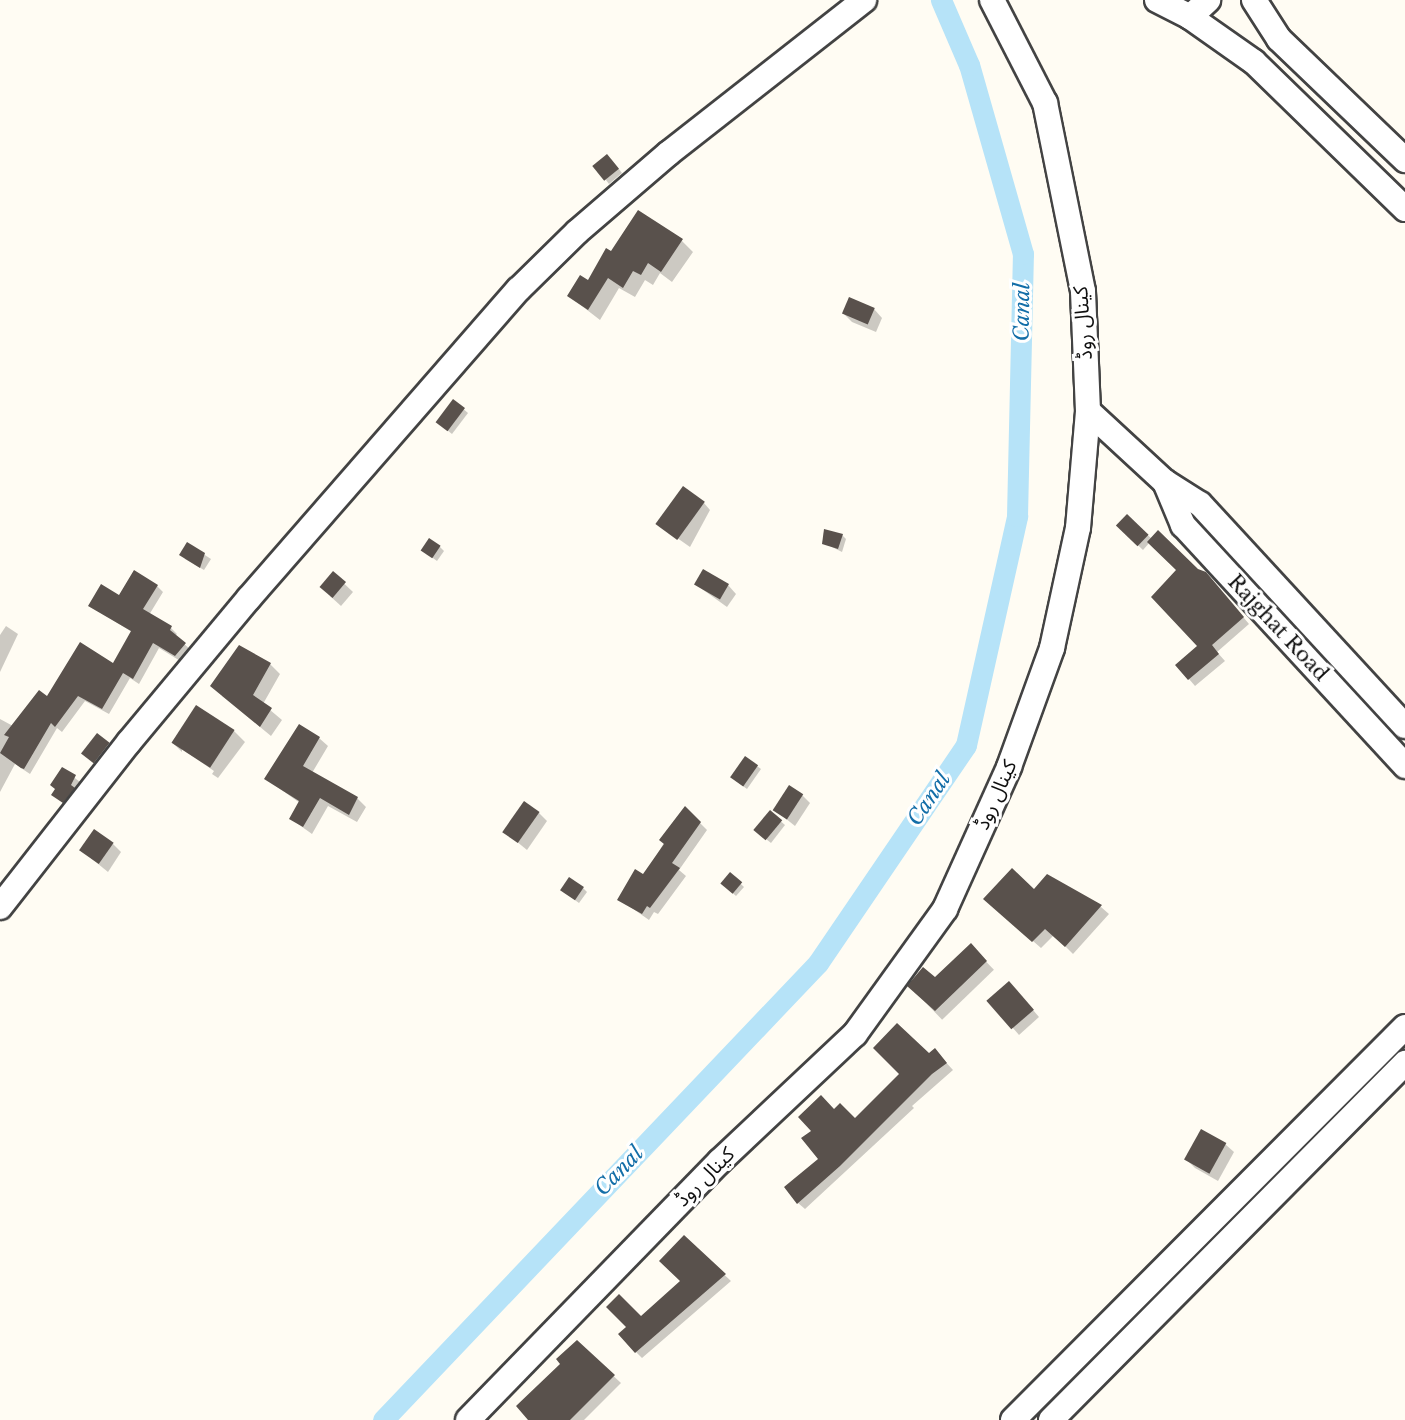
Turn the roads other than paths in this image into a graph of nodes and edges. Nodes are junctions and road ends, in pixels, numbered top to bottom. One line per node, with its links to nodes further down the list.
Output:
1 (864, 0): 17 (street)
2 (992, 0): 13 (street, کینال روڈ)
3 (1156, 0): 6 (street)
4 (1208, 0): 6 (street)
5 (1254, 0): 7 (street)
6 (1190, 17): 8 (street)
7 (1279, 39): 8 (street); 9 (street)
8 (1254, 63): 11 (street)
9 (1385, 139): 10 (street); 11 (street)
10 (1405, 160)
11 (1362, 164): 12 (street)
12 (1405, 208)
13 (1088, 411): 14 (street, Rajghat Road); 20 (street, کینال روڈ)
14 (1165, 482): 15 (street, Rajghat Road); 16 (street, Rajghat Road)
15 (1405, 726)
16 (1405, 766)
17 (0, 907)
18 (1405, 1027): 21 (street)
19 (1405, 1063): 22 (street)
20 (468, 1420)
21 (1013, 1420)
22 (1051, 1420)

